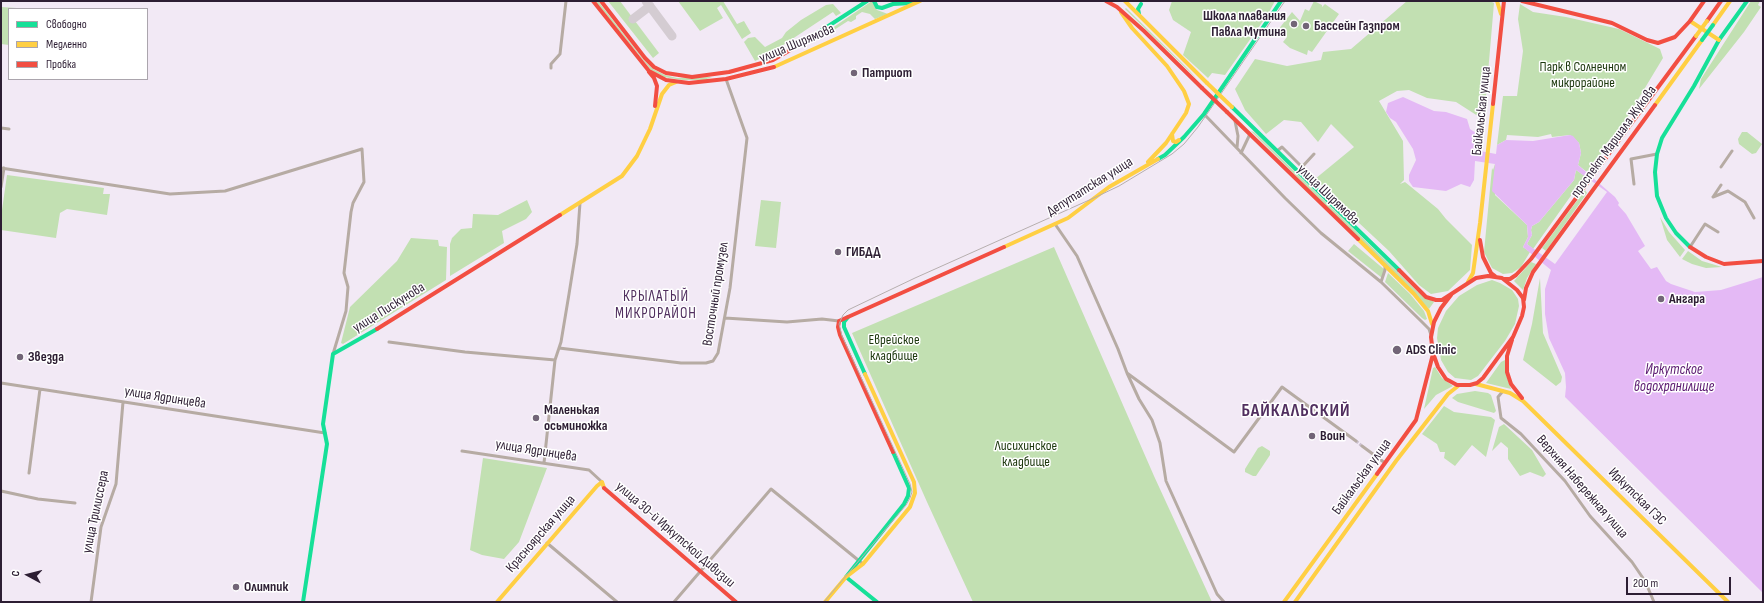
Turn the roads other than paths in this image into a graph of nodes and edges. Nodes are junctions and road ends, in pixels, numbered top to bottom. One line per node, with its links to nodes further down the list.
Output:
1 (566, 1): 28 (street)
2 (593, 1): 29 (main road, улица Ширямова)
3 (601, 1): 4 (main road, улица Ширямова)
4 (867, 1)
5 (874, 1): 18 (main road)
6 (920, 1): 18 (main road, улица Ширямова)
7 (1106, 1): 21 (main road)
8 (1125, 1): 23 (main road, улица Ширямова)
9 (1281, 1): 32 (main road, Депутатская улица)
10 (1496, 1): 22 (main road)
11 (1504, 1): 22 (main road, Байкальская улица)
12 (1522, 1): 20 (main road)
13 (1537, 1): 20 (street)
14 (1704, 1): 24 (main road)
15 (1721, 1): 63 (main road, проспект Маршала Жукова, bridge)
16 (1730, 1): 67 (main road, проспект Маршала Жукова, bridge)
17 (1747, 1): 26 (main road)
18 (915, 3): 30 (main road, улица Ширямова)
19 (1141, 4): 23 (main road)
20 (1541, 6): 24 (main road)
21 (1120, 10): 33 (main road, улица Ширямова, bridge); 39 (main road)
22 (1502, 17): 56 (main road, Байкальская улица)
23 (1143, 20): 27 (main road, улица Ширямова)
24 (1690, 21): 26 (main road)
25 (1168, 35): 27 (main road)
26 (1719, 40): 47 (main road)
27 (1168, 44): 34 (main road, улица Ширямова, bridge)
28 (551, 68)
29 (649, 71): 31 (main road, улица Ширямова); 38 (main road, улица Пискунова)
30 (726, 79): 31 (main road, улица Ширямова); 69 (street, Восточный промузел)
31 (676, 82): 38 (main road, улица Пискунова)
32 (1204, 114): 41 (main road, Депутатская улица); 42 (street)
33 (1235, 119): 36 (main road, улица Ширямова); 42 (street)
34 (1249, 124): 36 (main road); 44 (main road, улица Ширямова)
35 (1, 128): 37 (street)
36 (1244, 128): 40 (main road, улица Ширямова)
37 (9, 129)
38 (650, 129): 54 (main road, улица Пискунова)
39 (1172, 133): 41 (main road); 50 (main road)
40 (1250, 134): 45 (street); 61 (main road, улица Ширямова)
41 (1184, 137): 50 (main road, Депутатская улица)
42 (1237, 148): 45 (street)
43 (1732, 151): 48 (street)
44 (1277, 152): 46 (street); 66 (main road, улица Ширямова)
45 (1241, 154): 64 (street)
46 (1314, 154)
47 (1657, 154): 51 (street); 59 (main road)
48 (1722, 167)
49 (2, 168): 53 (street); 77 (street)
50 (1135, 172): 57 (main road, Депутатская улица)
51 (1634, 184)
52 (1721, 185): 55 (street)
53 (1, 187)
54 (580, 203): 75 (street); 77 (main road, улица Пискунова)
55 (1754, 218)
56 (1480, 223): 62 (main road); 65 (main road)
57 (1055, 224): 68 (main road, Депутатская улица); 79 (street)
58 (1718, 232): 59 (street)
59 (1690, 247): 60 (main road)
60 (1763, 261)
61 (1385, 265): 64 (street); 71 (main road, улица Ширямова)
62 (1496, 276): 63 (main road); 65 (main road)
63 (1502, 278): 67 (main road)
64 (1381, 282): 72 (street)
65 (1467, 284): 66 (main road)
66 (1451, 295): 71 (main road)
67 (1524, 300): 73 (main road)
68 (849, 316): 70 (main road, Депутатская улица); 101 (main road)
69 (725, 318): 70 (street); 75 (street, Восточный промузел)
70 (839, 321): 100 (main road)
71 (1433, 328): 72 (main road)
72 (1432, 337): 76 (main road)
73 (1513, 337): 81 (main road); 88 (main road)
74 (389, 342): 78 (street)
75 (559, 348): 78 (street)
76 (1433, 353): 82 (main road); 94 (main road, Байкальская улица)
77 (333, 354): 89 (main road)
78 (555, 360): 93 (street)
79 (1127, 373): 90 (street); 112 (street)
80 (1, 383): 84 (street, улица Ядринцева)
81 (1476, 384): 82 (main road); 83 (main road)
82 (1460, 386): 114 (main road, Байкальская улица)
83 (1486, 386): 85 (main road); 86 (street)
84 (40, 389): 87 (street, улица Ядринцева); 95 (street)
85 (1504, 391): 86 (street); 88 (main road)
86 (1498, 398): 115 (street, Верхняя Набережная улица)
87 (123, 402): 89 (street, улица Ядринцева); 104 (street, улица Трилиссера)
88 (1530, 407): 116 (main road, Иркутская ГЭС)
89 (325, 433): 105 (main road)
90 (1356, 441)
91 (1362, 446): 94 (street)
92 (462, 450): 93 (street, улица Ядринцева)
93 (544, 463): 96 (street, улица Ядринцева)
94 (1385, 463): 113 (main road, Байкальская улица)
95 (29, 473)
96 (602, 482): 99 (main road, Красноярская улица); 102 (main road, улица 30-й Иркутской Дивизии)
97 (1, 491): 98 (street)
98 (76, 503)
99 (547, 543): 106 (main road, Красноярская улица); 107 (street)
100 (858, 560): 101 (street); 102 (street); 103 (main road)
101 (863, 564): 103 (main road)
102 (700, 572): 108 (street); 109 (main road, улица 30-й Иркутской Дивизии)
103 (846, 577): 110 (main road); 111 (main road)
104 (91, 602)
105 (303, 602)
106 (497, 602)
107 (617, 602)
108 (674, 602)
109 (736, 602)
110 (825, 602)
111 (876, 602)
112 (1224, 602)
113 (1284, 602)
114 (1295, 602)
115 (1654, 602)
116 (1728, 602)

